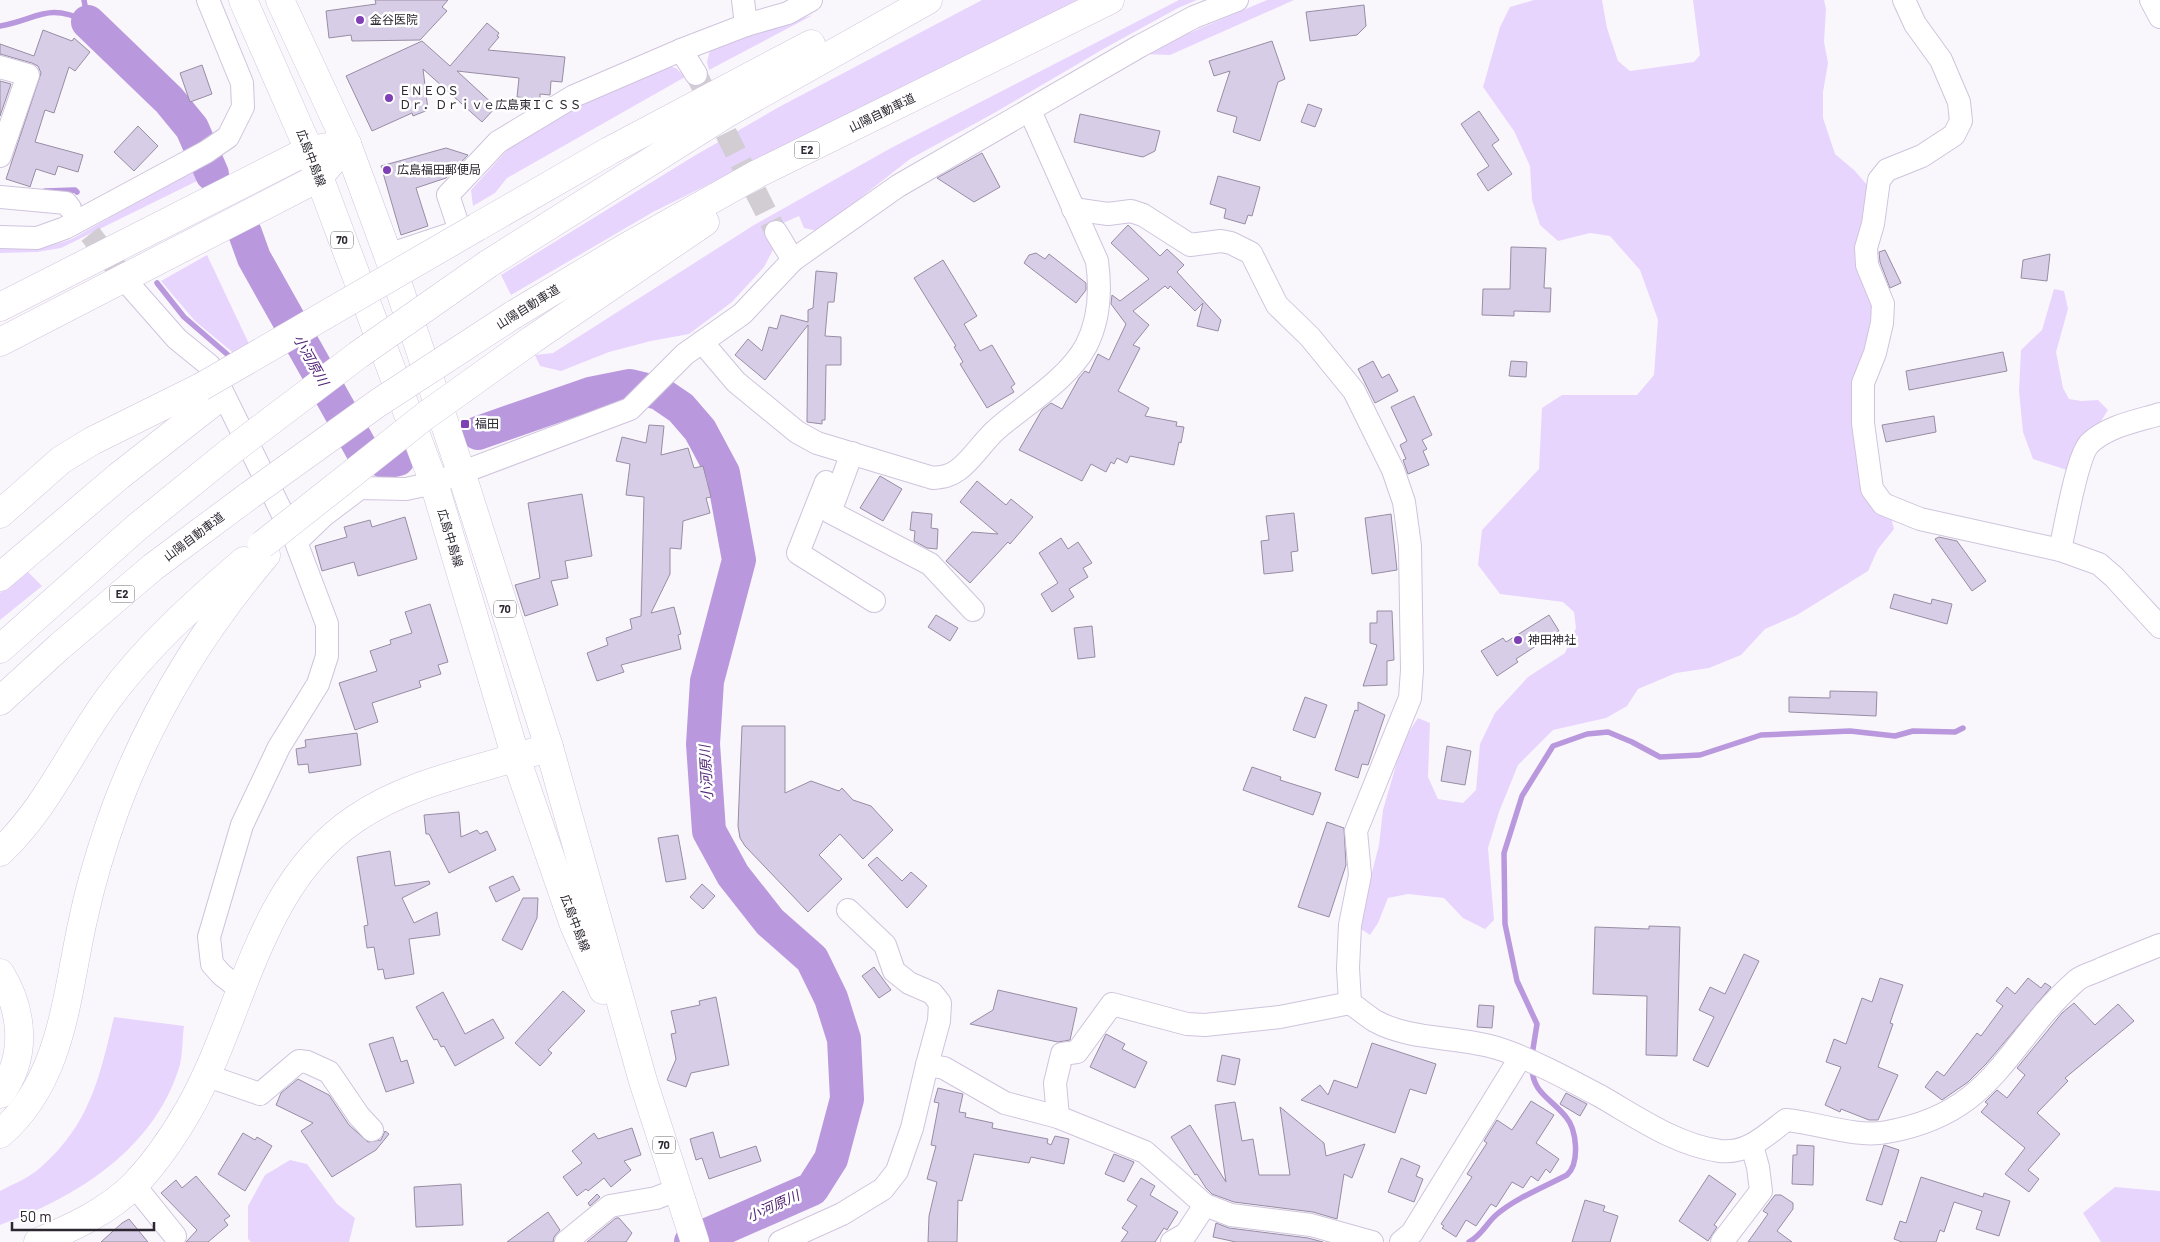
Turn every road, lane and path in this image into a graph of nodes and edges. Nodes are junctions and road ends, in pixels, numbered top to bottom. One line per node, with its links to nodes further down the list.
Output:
1 (208, 0): 27 (street)
2 (243, 0): 20 (main road, 広島中島線 / 70)
3 (280, 0): 19 (main road, 広島中島線 / 70)
4 (743, 0): 13 (street)
5 (811, 0): 13 (street)
6 (898, 0): 34 (main road, bridge)
7 (928, 0): 47 (main road, bridge)
8 (1110, 0): 17 (main road, 山陽自動車道 / E2)
9 (1236, 0): 18 (street)
10 (1904, 0): 42 (street)
11 (2151, 0): 12 (street)
12 (2160, 17)
13 (746, 25): 14 (street)
14 (681, 50): 16 (street); 28 (street)
15 (0, 67): 21 (street)
16 (696, 74)
17 (905, 101): 41 (main road, bridge); 48 (main road, 山陽自動車道 / E2, bridge)
18 (1030, 111): 25 (street); 29 (street)
19 (347, 144): 20 (main road); 22 (main road); 28 (main road, 広島中島線 / 70)
20 (309, 150): 22 (main road, 広島中島線 / 70); 31 (main road)
21 (0, 156)
22 (318, 178): 32 (main road); 38 (main road, 広島中島線 / 70)
23 (0, 197): 24 (street)
24 (70, 208)
25 (1073, 209): 36 (street); 56 (street)
26 (776, 232): 29 (street)
27 (0, 237)
28 (388, 255): 37 (main road, 広島中島線 / 70)
29 (793, 260): 33 (street)
30 (132, 288): 40 (street)
31 (0, 307)
32 (0, 342)
33 (694, 348): 36 (street); 37 (street)
34 (206, 396): 39 (main road); 43 (main road)
35 (2160, 414): 42 (street)
36 (846, 451): 44 (street); 45 (street)
37 (461, 472): 38 (street); 49 (main road, 広島中島線 / 70)
38 (434, 483): 40 (street); 50 (main road, 広島中島線 / 70)
39 (0, 514)
40 (296, 542): 55 (street)
41 (264, 550): 51 (main road); 64 (main road)
42 (2060, 550): 46 (street)
43 (0, 577)
44 (874, 601)
45 (973, 610)
46 (2160, 627)
47 (0, 649)
48 (0, 700)
49 (549, 747): 50 (main road); 60 (main road, 広島中島線 / 70)
50 (516, 758): 55 (main road); 60 (main road, 広島中島線 / 70)
51 (0, 852)
52 (848, 910): 58 (street)
53 (2160, 945): 65 (street)
54 (0, 973): 61 (main road)
55 (240, 989): 59 (main road)
56 (1350, 1003): 57 (street); 62 (street)
57 (1520, 1058): 65 (street); 76 (street)
58 (927, 1065): 62 (street); 74 (street)
59 (205, 1075): 63 (street); 66 (main road)
60 (643, 1081): 67 (main road, 広島中島線 / 70)
61 (0, 1094)
62 (1058, 1117): 68 (street)
63 (372, 1130)
64 (0, 1134)
65 (1752, 1146): 77 (street)
66 (134, 1185): 69 (street); 71 (main road)
67 (682, 1199): 72 (street); 73 (main road, 広島中島線 / 70)
68 (1205, 1205): 70 (street); 75 (street)
69 (175, 1236)
70 (1185, 1239)
71 (38, 1242)
72 (566, 1242)
73 (695, 1242)
74 (780, 1242)
75 (1372, 1242)
76 (1401, 1242)
77 (1722, 1242)

